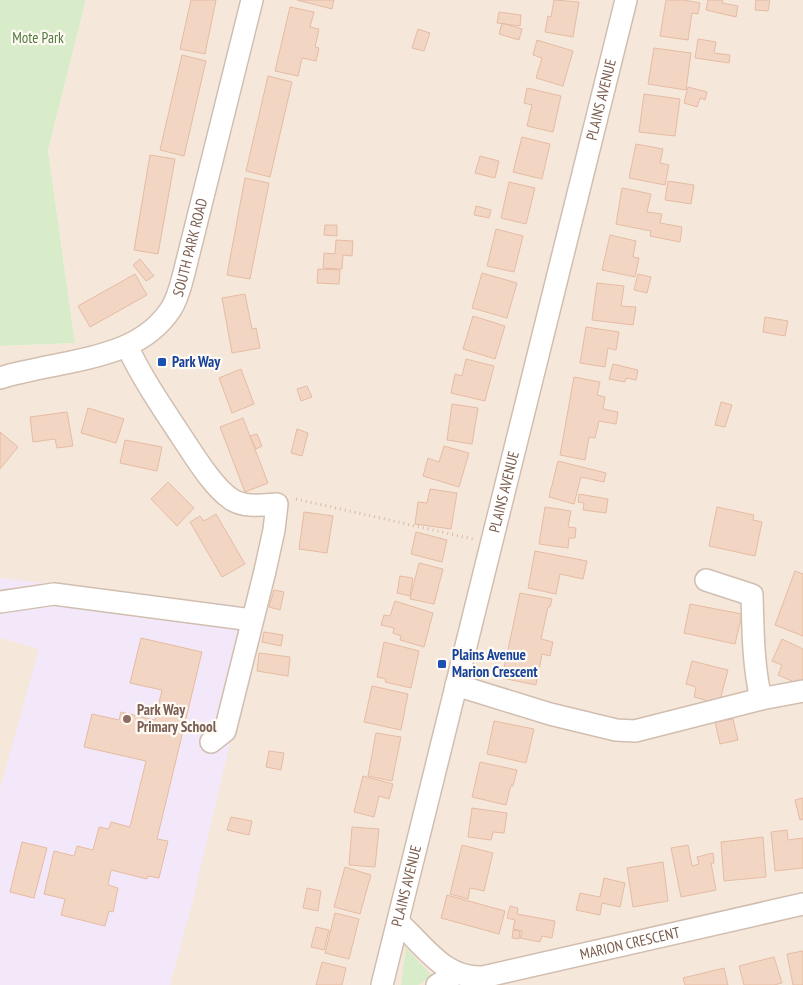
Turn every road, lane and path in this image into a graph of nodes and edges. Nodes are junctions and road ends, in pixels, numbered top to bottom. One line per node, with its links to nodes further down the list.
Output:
1 (252, 0): 3 (street, SOUTH PARK ROAD)
2 (626, 0): 6 (street, PLAINS AVENUE)
3 (127, 346): 4 (street, SOUTH PARK ROAD); 5 (street)
4 (0, 378)
5 (277, 504): 6 (path); 9 (street)
6 (490, 543): 10 (street, PLAINS AVENUE)
7 (706, 580): 12 (street)
8 (0, 602): 9 (street)
9 (252, 620): 13 (street)
10 (456, 685): 12 (street); 15 (street, PLAINS AVENUE)
11 (803, 690): 12 (street)
12 (761, 699)
13 (211, 742)
14 (803, 904): 16 (street, MARION CRESCENT)
15 (399, 923): 16 (street); 17 (street, PLAINS AVENUE)
16 (456, 974): 18 (street)
17 (382, 985)
18 (437, 985)

